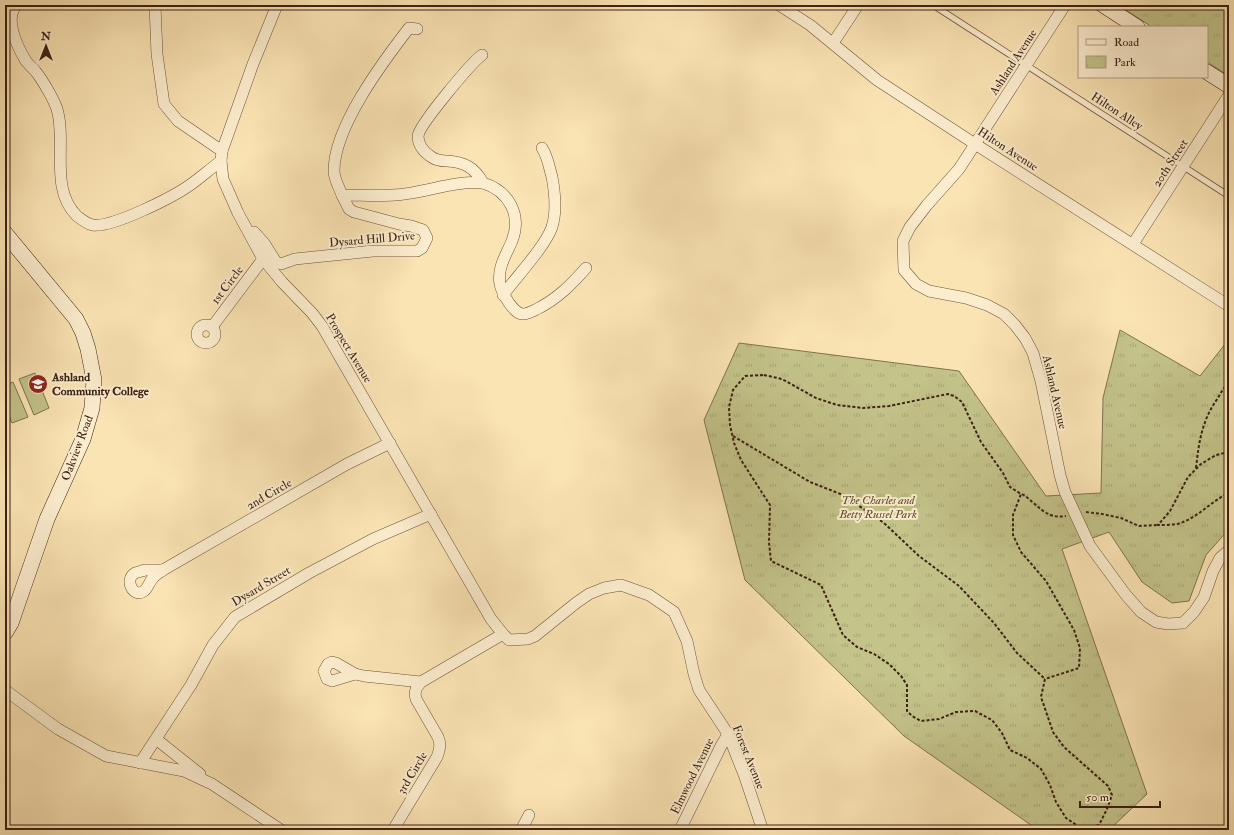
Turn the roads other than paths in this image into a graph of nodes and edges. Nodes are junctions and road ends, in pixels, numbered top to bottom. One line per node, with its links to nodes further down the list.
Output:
1 (18, 5): 19 (street)
2 (155, 5): 19 (street)
3 (277, 5): 19 (street, Prospect Avenue)
4 (779, 5): 11 (street, Hilton Avenue)
5 (858, 5): 11 (street)
6 (933, 5): 13 (lane, Hilton Alley)
7 (1065, 5): 13 (street, Ashland Avenue)
8 (1103, 5): 9 (street)
9 (1135, 26)
10 (417, 29): 22 (street, Dysard Hill Drive)
11 (833, 43): 17 (street, Hilton Avenue)
12 (482, 55): 21 (street)
13 (1027, 66): 17 (street, Ashland Avenue); 20 (lane, Hilton Alley)
14 (1208, 73): 15 (street)
15 (1229, 86)
16 (1229, 95): 20 (street, 20th Street)
17 (975, 144): 26 (street, Hilton Avenue); 34 (street, Ashland Avenue)
18 (542, 148): 29 (street)
19 (221, 156): 24 (street, Prospect Avenue)
20 (1184, 167): 23 (lane, Hilton Alley); 26 (street, 20th Street)
21 (483, 183): 22 (street); 29 (street)
22 (342, 194): 24 (street, Dysard Hill Drive)
23 (1229, 196)
24 (238, 213): 27 (street, Prospect Avenue)
25 (5, 233): 36 (street, Oakview Road)
26 (1133, 244): 30 (street, Hilton Avenue)
27 (263, 259): 31 (street, 1st Circle); 32 (street, Prospect Avenue)
28 (586, 268): 29 (street)
29 (503, 294)
30 (1229, 306)
31 (212, 327)
32 (390, 444): 33 (street, Prospect Avenue); 35 (street, 2nd Circle)
33 (431, 514): 37 (street, Prospect Avenue); 42 (street, Dysard Street)
34 (1229, 550)
35 (163, 570)
36 (5, 633)
37 (503, 634): 39 (street); 41 (street, Forest Avenue)
38 (354, 674): 39 (street)
39 (421, 682): 47 (street, 3rd Circle)
40 (5, 690): 43 (street)
41 (728, 734): 49 (street, Elmwood Avenue); 50 (street, Forest Avenue)
42 (156, 739): 43 (street, Dysard Street); 44 (street)
43 (140, 763): 44 (street)
44 (212, 784): 46 (street)
45 (529, 815): 48 (street)
46 (281, 830)
47 (392, 830)
48 (521, 830)
49 (680, 830)
50 (764, 830)

